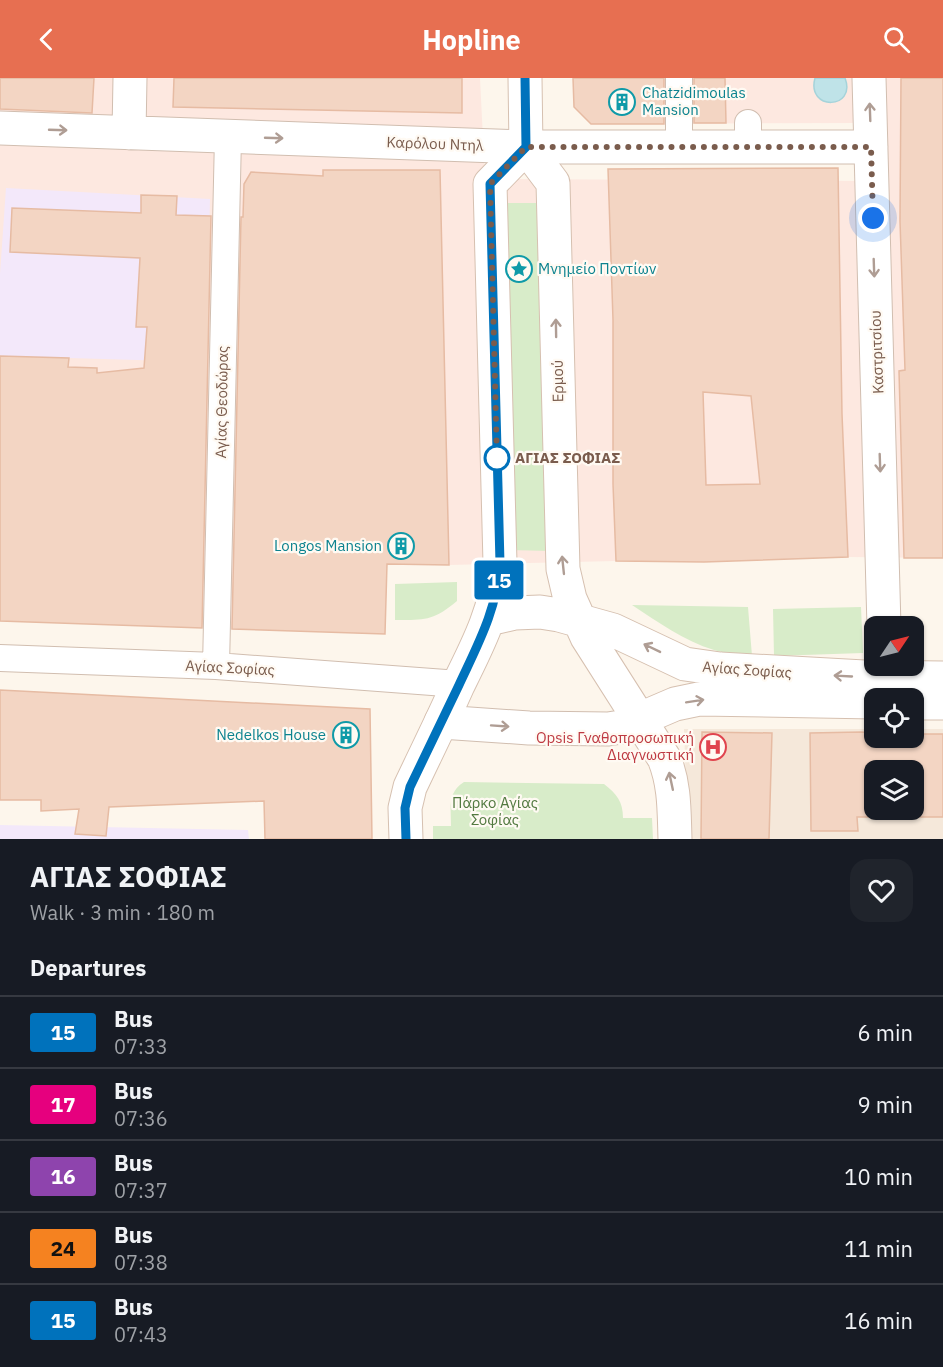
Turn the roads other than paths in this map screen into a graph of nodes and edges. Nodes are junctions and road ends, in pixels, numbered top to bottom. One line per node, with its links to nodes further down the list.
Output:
1 (130, 78): 6 (main road)
2 (525, 78): 8 (main road)
3 (679, 78): 10 (street)
4 (869, 78): 9 (main road, Καστριτσίου, one-way to 4)
5 (0, 128): 6 (main road, Καρόλου Ντηλ, one-way to 6)
6 (129, 133): 7 (main road, Καρόλου Ντηλ)
7 (228, 137): 8 (main road, Καρόλου Ντηλ, one-way to 8); 15 (street, Αγίας Θεοδώρας)
8 (526, 147): 10 (main road, Καρόλου Ντηλ); 12 (main road); 13 (main road, Ερμού, one-way to 8)
9 (871, 147): 10 (main road, Καρόλου Ντηλ); 11 (main road, Καστριτσίου, one-way to 11)
10 (679, 148)
11 (884, 616)
12 (489, 619): 13 (main road, Αγίας Σοφίας); 18 (main road)
13 (580, 621): 17 (main road, Αγίας Σοφίας, one-way to 13); 21 (main road, Ερμού)
14 (0, 658): 15 (street, Αγίας Σοφίας)
15 (216, 666): 18 (street, Αγίας Σοφίας)
16 (943, 678): 17 (main road, Αγίας Σοφίας)
17 (882, 682): 21 (main road, Αγίας Σοφίας, one-way to 17)
18 (459, 684): 22 (main road)
19 (924, 703): 20 (main road)
20 (943, 703)
21 (640, 719): 22 (main road, Αγίας Σοφίας, one-way to 21); 24 (main road, Ερμού, one-way to 21)
22 (441, 722): 23 (main road)
23 (406, 839)
24 (675, 839)

